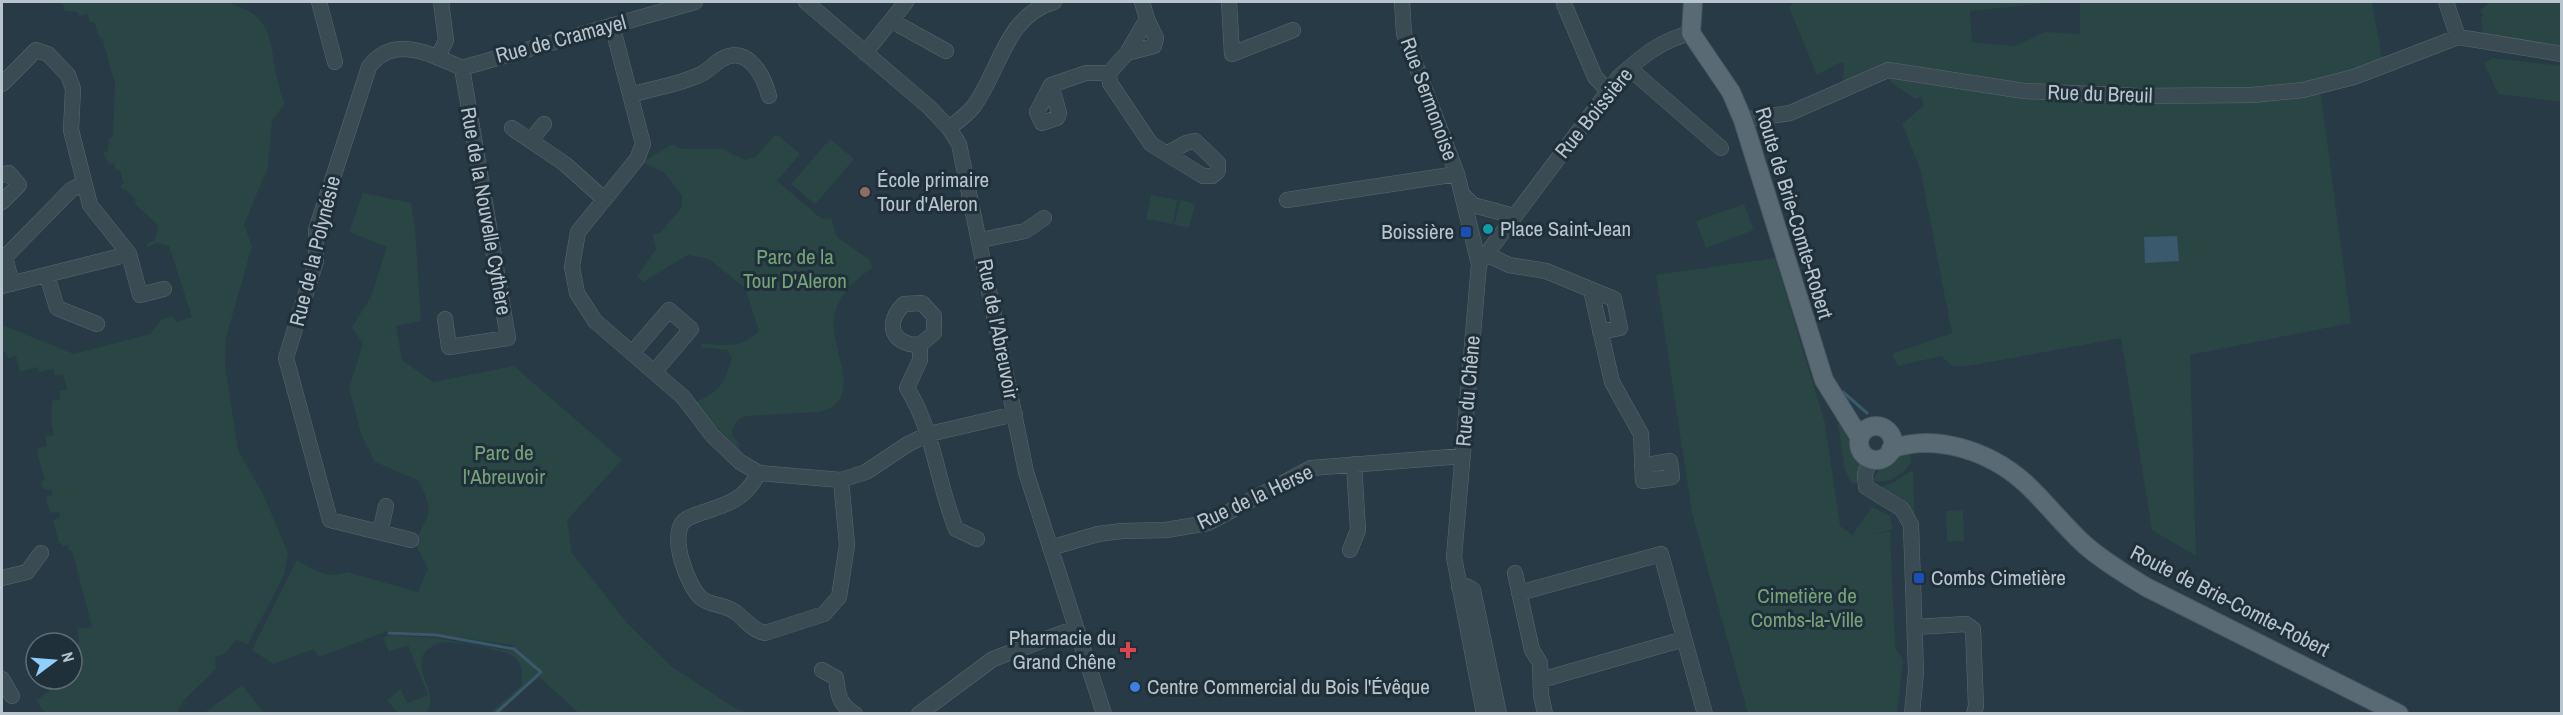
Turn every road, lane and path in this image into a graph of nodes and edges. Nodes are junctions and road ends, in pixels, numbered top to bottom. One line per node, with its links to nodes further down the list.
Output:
1 (319, 2): 22 (street)
2 (441, 2): 21 (street)
3 (695, 2): 14 (street, Rue de Cramayel)
4 (806, 2): 19 (street, Rue de l'Abreuvoir)
5 (906, 2): 13 (street)
6 (1054, 2): 34 (street)
7 (1142, 2): 25 (street)
8 (1229, 2): 15 (street)
9 (1402, 2): 39 (street, Rue Sermonoise)
10 (1693, 2): 16 (main road)
11 (2446, 2): 17 (street)
12 (1564, 4): 28 (street)
13 (892, 21): 18 (street); 19 (street)
14 (612, 25): 23 (street, Rue de Cramayel); 29 (street)
15 (1293, 30)
16 (1691, 33): 24 (street, Rue Boissière); 31 (main road, Route de Brie-Comte-Robert)
17 (2458, 37): 20 (street); 31 (street, Rue du Breuil)
18 (946, 51)
19 (865, 53): 34 (street, Rue de l'Abreuvoir)
20 (2562, 54)
21 (438, 57): 23 (street); 70 (street, Rue de la Polynésie)
22 (335, 62)
23 (462, 68): 53 (street, Rue de la Nouvelle Cythère)
24 (1629, 68): 28 (street, Rue Boissière); 36 (street)
25 (1109, 74): 27 (street); 37 (street)
26 (2, 84): 40 (street)
27 (1051, 85)
28 (1608, 91): 45 (street, Rue Boissière)
29 (631, 95): 30 (street); 42 (street)
30 (769, 96)
31 (1743, 120): 59 (main road, Route de Brie-Comte-Robert)
32 (544, 124): 35 (street)
33 (512, 128): 35 (street)
34 (949, 128): 47 (street, Rue de l'Abreuvoir)
35 (531, 140): 42 (street)
36 (1721, 148)
37 (1168, 153)
38 (2, 174): 44 (street)
39 (1457, 174): 41 (street, Rue Sermonoise); 43 (street)
40 (84, 183): 48 (street); 51 (street)
41 (1464, 196): 45 (street); 49 (street, Rue du Chêne)
42 (604, 199): 56 (street)
43 (1287, 200)
44 (2, 202)
45 (1514, 216): 49 (street, Rue Boissière)
46 (1044, 218): 47 (street)
47 (981, 240): 58 (street, Rue de l'Abreuvoir)
48 (129, 254): 50 (street); 52 (street)
49 (1484, 259): 63 (street, Rue du Chêne); 66 (street)
50 (47, 275): 51 (street); 54 (street)
51 (7, 285)
52 (164, 289)
53 (445, 319)
54 (97, 324)
55 (920, 345): 60 (street)
56 (632, 353): 57 (street); 57 (street)
57 (655, 371): 67 (street)
58 (1015, 414): 60 (street); 73 (street, Rue de l'Abreuvoir)
59 (1872, 432): 61 (main road, Route de Brie-Comte-Robert); 62 (main road); 64 (main road)
60 (929, 434): 68 (street); 71 (street)
61 (1930, 443): 62 (main road, Route de Brie-Comte-Robert); 96 (main road, Route de Brie-Comte-Robert)
62 (1891, 449): 64 (main road)
63 (1463, 456): 65 (street, Rue de la Herse); 78 (street, Rue du Chêne)
64 (1870, 459): 80 (street)
65 (1354, 464): 73 (street, Rue de la Herse); 74 (street)
66 (1642, 466)
67 (759, 473): 68 (street); 68 (street)
68 (841, 480)
69 (386, 506): 70 (street)
70 (380, 532): 72 (street, Rue de la Polynésie)
71 (977, 539)
72 (411, 540)
73 (1050, 548): 81 (street, Rue de l'Abreuvoir)
74 (1350, 550)
75 (41, 553): 77 (street)
76 (1515, 573): 79 (street)
77 (2, 578)
78 (1459, 587): 91 (street, Rue du Chêne); 92 (street)
79 (1519, 593): 82 (street); 85 (street)
80 (1916, 627): 87 (street); 95 (street)
81 (1076, 628): 89 (street); 90 (street, Rue de l'Abreuvoir)
82 (1684, 639): 85 (street); 94 (street)
83 (822, 670): 88 (street)
84 (2, 679): 86 (street)
85 (1541, 680): 93 (street)
86 (12, 696)
87 (1916, 712)
88 (855, 714)
89 (919, 714)
90 (1104, 714)
91 (1484, 714)
92 (1499, 714)
93 (1545, 714)
94 (1706, 714)
95 (1974, 714)
96 (2399, 714)

